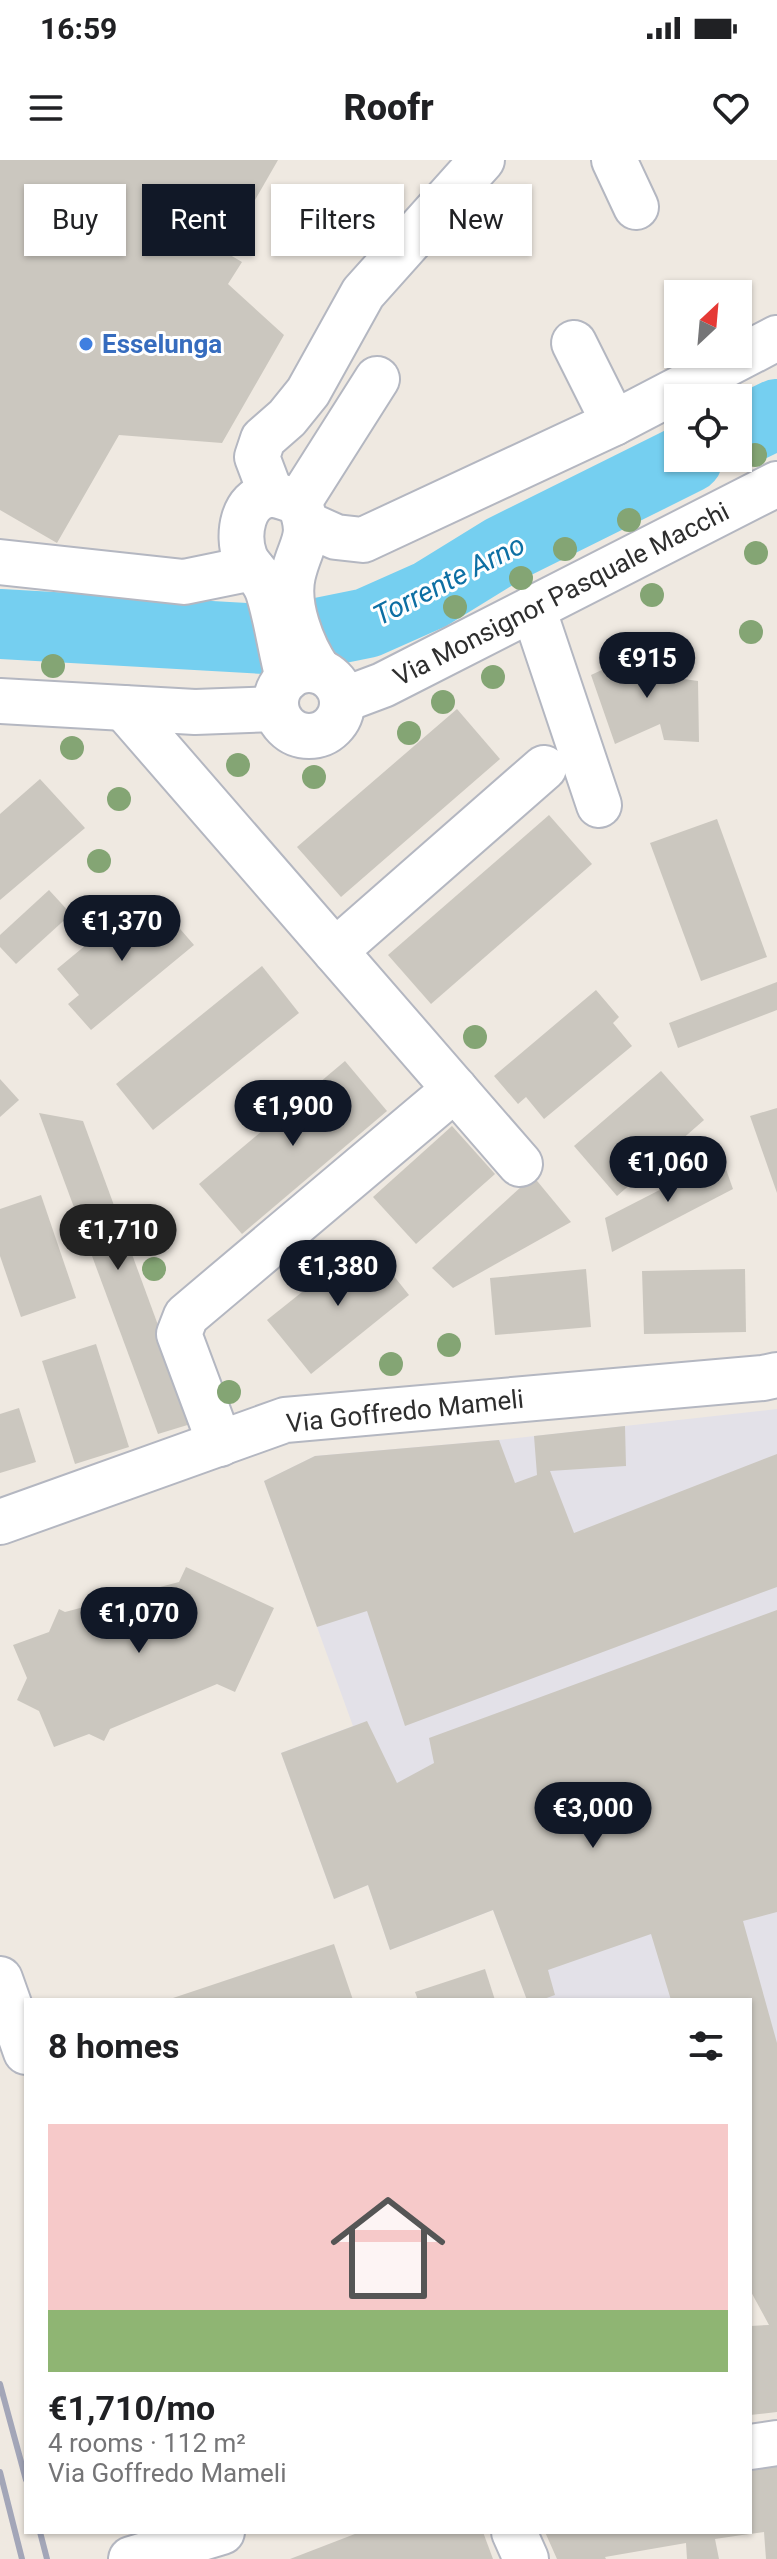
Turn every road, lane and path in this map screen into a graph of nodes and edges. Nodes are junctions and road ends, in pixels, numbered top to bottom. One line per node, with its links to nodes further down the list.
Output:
1 (482, 160): 9 (street)
2 (614, 160): 3 (street)
3 (636, 207)
4 (777, 338): 7 (street)
5 (574, 343): 7 (street)
6 (377, 379): 9 (street)
7 (614, 423): 9 (street)
8 (777, 484): 13 (street, Via Monsignor Pasquale Macchi)
9 (292, 507): 10 (street); 12 (street)
10 (246, 552): 11 (street); 12 (street)
11 (0, 562)
12 (283, 607): 14 (street)
13 (533, 608): 14 (street, Via Monsignor Pasquale Macchi); 18 (street)
14 (303, 679): 16 (street, Via Monsignor Pasquale Macchi)
15 (0, 701): 16 (street, Via Monsignor Pasquale Macchi)
16 (124, 708): 19 (street)
17 (544, 768): 19 (street)
18 (599, 805)
19 (335, 951): 20 (street)
20 (455, 1089): 21 (street); 23 (street)
21 (520, 1164)
22 (777, 1375): 23 (street, Via Goffredo Mameli)
23 (220, 1444): 24 (street, Via Goffredo Mameli)
24 (0, 1522)
25 (0, 1979): 26 (street)
26 (24, 2046)
27 (777, 2443): 28 (street)
28 (752, 2447)
29 (208, 2534): 31 (street)
30 (515, 2534): 32 (street)
31 (131, 2559)
32 (526, 2559)

